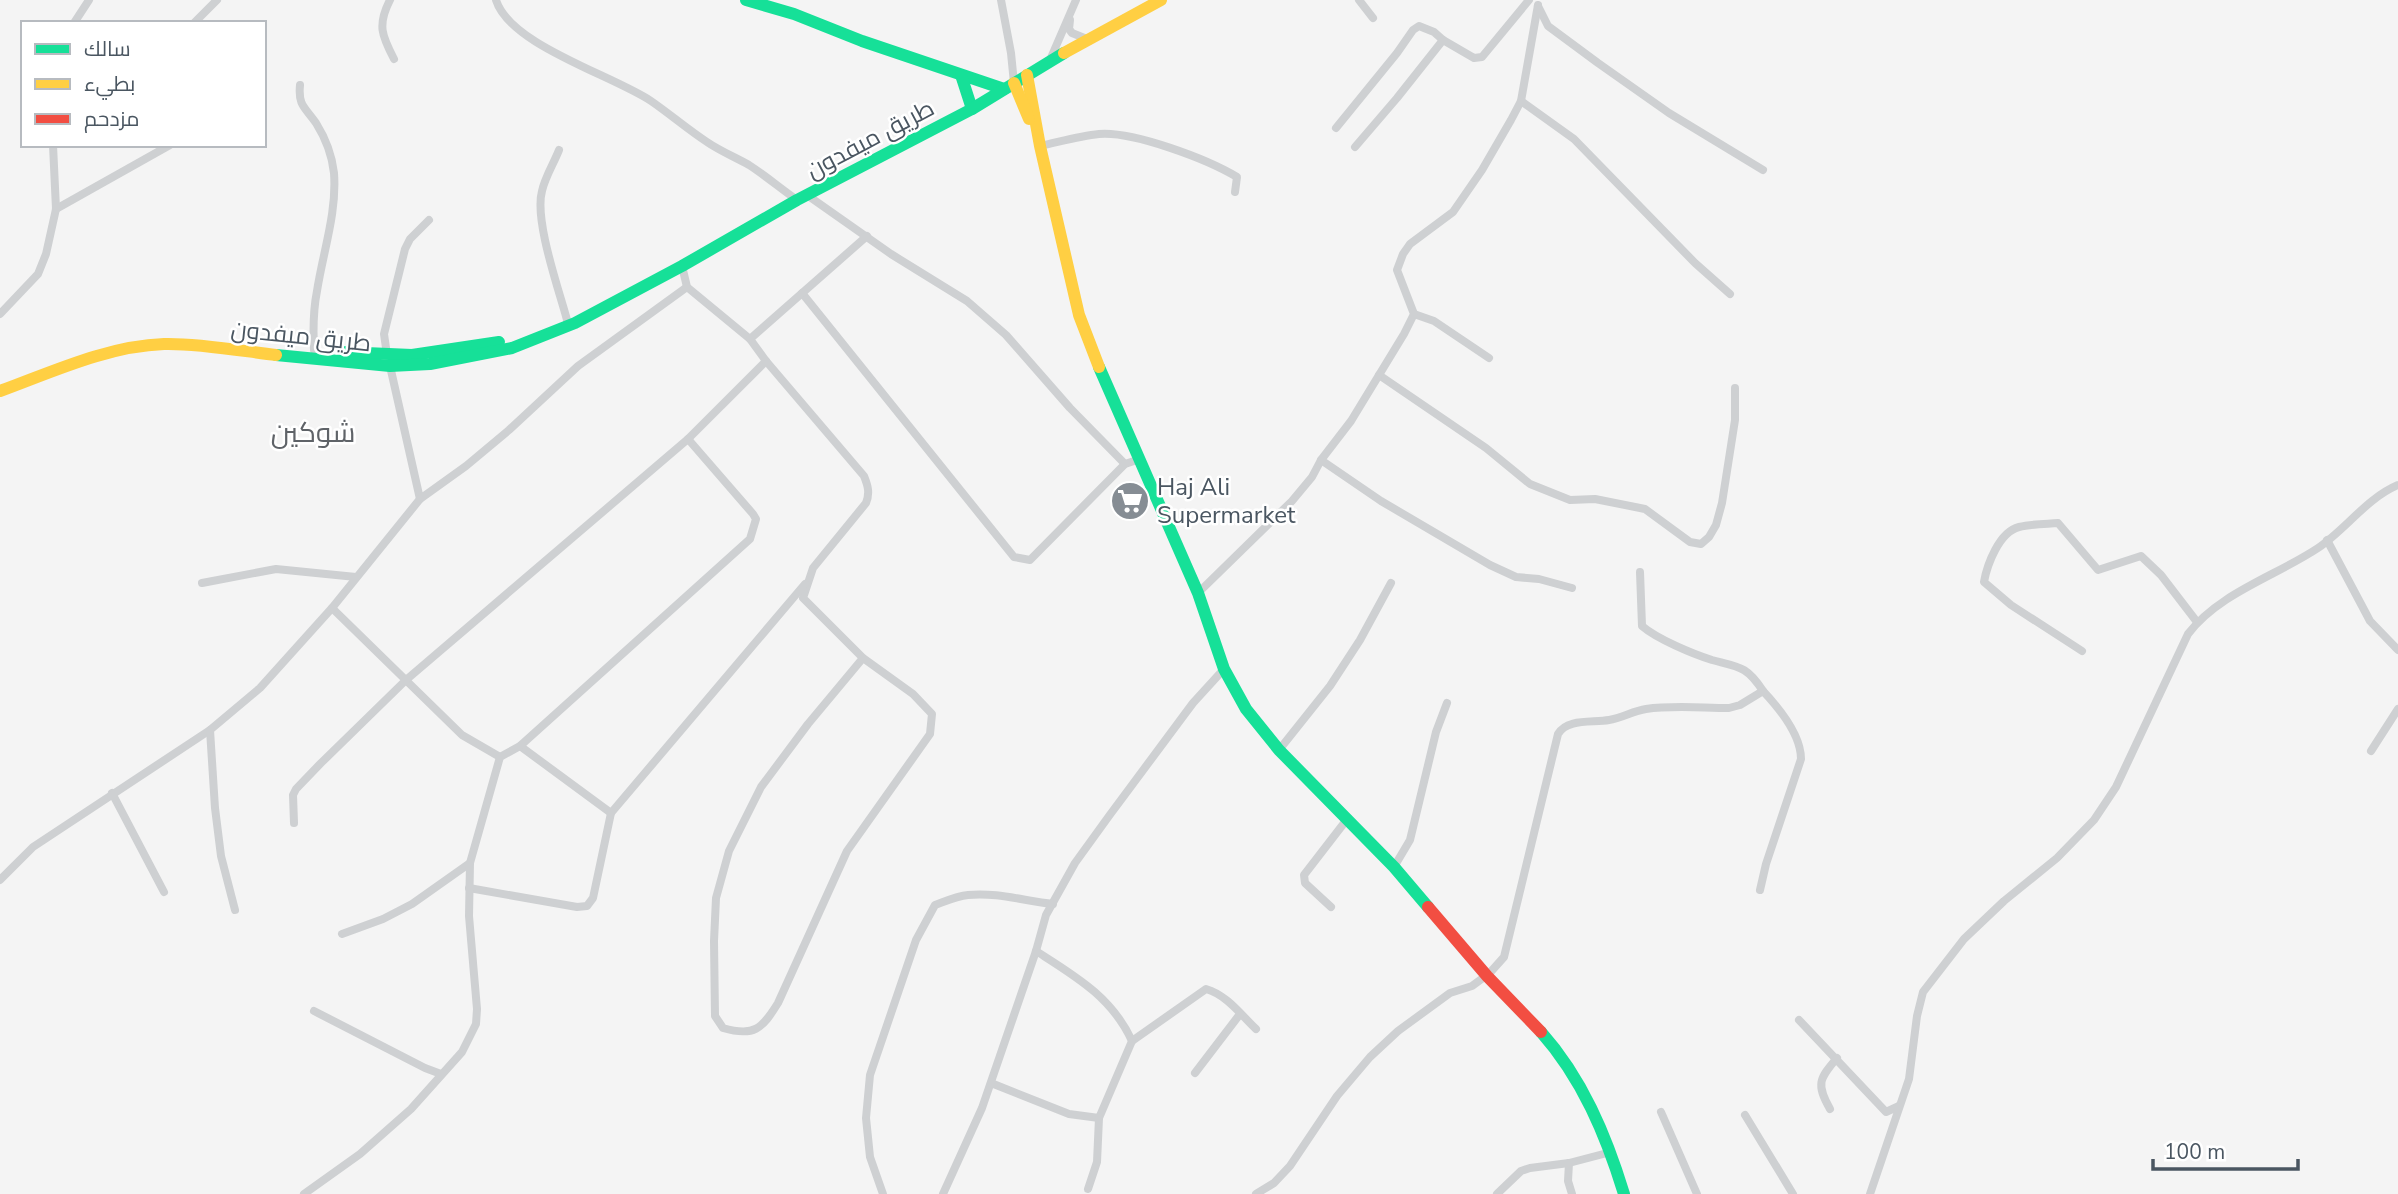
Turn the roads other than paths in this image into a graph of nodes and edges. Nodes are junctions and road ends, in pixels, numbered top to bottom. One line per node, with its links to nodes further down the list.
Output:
1 (89, 0): 14 (street)
2 (217, 0): 15 (street)
3 (390, 0): 19 (street)
4 (496, 0): 35 (street)
5 (746, 0): 21 (main road)
6 (1001, 0): 18 (street)
7 (1076, 0): 12 (street)
8 (1161, 0): 16 (main road, طريق ميفدون)
9 (1359, 0): 13 (street)
10 (1529, 0): 17 (street)
11 (1538, 2): 25 (street); 33 (street)
12 (1070, 13): 16 (street); 20 (street)
13 (1373, 18)
14 (75, 21)
15 (196, 21)
16 (1087, 39): 20 (main road, طريق ميفدون)
17 (1443, 40): 27 (street); 31 (street)
18 (1011, 53): 22 (street); 24 (street)
19 (394, 59)
20 (1050, 60): 22 (main road, طريق ميفدون)
21 (961, 75): 24 (main road); 26 (main road)
22 (1027, 75): 24 (main road, طريق ميفدون); 28 (main road)
23 (300, 85): 48 (street)
24 (1009, 86): 26 (main road, طريق ميفدون); 28 (main road)
25 (1521, 101): 42 (street); 45 (street)
26 (972, 109): 35 (main road, طريق ميفدون)
27 (1336, 128)
28 (1040, 146): 34 (street); 57 (main road)
29 (53, 147): 36 (street)
30 (166, 147): 36 (street)
31 (1355, 147)
32 (559, 150): 46 (street)
33 (1763, 170)
34 (1235, 192)
35 (802, 198): 38 (street); 39 (main road, طريق ميفدون)
36 (56, 209): 44 (street)
37 (429, 220): 50 (street)
38 (866, 236): 41 (street); 59 (street)
39 (682, 266): 40 (street); 43 (main road, طريق ميفدون)
40 (687, 287): 47 (street); 61 (street)
41 (802, 293): 47 (street); 59 (street)
42 (1731, 294)
43 (596, 310): 46 (main road, طريق ميفدون); 50 (main road, طريق ميفدون)
44 (0, 314)
45 (1414, 314): 49 (street); 52 (street)
46 (567, 320): 50 (main road, طريق ميفدون)
47 (750, 339): 51 (street)
48 (314, 350): 50 (main road, طريق ميفدون); 53 (main road, طريق ميفدون)
49 (1489, 358)
50 (388, 360): 55 (main road, طريق ميفدون); 61 (street)
51 (766, 361): 56 (street); 65 (street)
52 (1379, 375): 54 (street); 58 (street)
53 (0, 382)
54 (1735, 388)
55 (0, 391)
56 (688, 439): 76 (street); 81 (street)
57 (1140, 458): 59 (street); 69 (main road)
58 (1321, 460): 68 (street); 69 (street)
59 (1125, 464)
60 (2398, 485): 62 (street)
61 (420, 499): 64 (street)
62 (2328, 540): 71 (street); 72 (street)
63 (1640, 572): 77 (street)
64 (356, 577): 66 (street); 70 (street)
65 (809, 580): 74 (street); 86 (street)
66 (202, 583)
67 (1391, 583): 82 (street)
68 (1572, 588)
69 (1198, 593): 75 (main road)
70 (332, 608): 76 (street); 80 (street)
71 (2197, 622): 73 (street); 110 (street)
72 (2398, 650)
73 (2082, 651)
74 (863, 658): 74 (street)
75 (1224, 668): 82 (main road); 95 (street)
76 (407, 680): 84 (street); 88 (street)
77 (1763, 691): 93 (street); 100 (street)
78 (1447, 703): 90 (street)
79 (2398, 709): 83 (street)
80 (210, 730): 85 (street); 97 (street)
81 (520, 746): 84 (street); 86 (street)
82 (1279, 750): 87 (main road)
83 (2371, 751)
84 (500, 757): 89 (street)
85 (112, 793): 91 (street); 94 (street)
86 (611, 813): 92 (street)
87 (1348, 818): 90 (main road); 96 (street)
88 (294, 823)
89 (470, 863): 92 (street); 98 (street)
90 (1394, 867): 100 (main road)
91 (0, 880)
92 (470, 888): 108 (street)
93 (1760, 890)
94 (164, 892)
95 (1053, 904): 99 (street); 119 (street)
96 (1331, 907)
97 (236, 910)
98 (342, 934)
99 (1037, 951): 105 (street); 109 (street)
100 (1487, 976): 115 (main road); 121 (street)
101 (314, 1011): 108 (street)
102 (1240, 1014): 104 (street); 105 (street); 107 (street)
103 (1799, 1020): 106 (street)
104 (1256, 1029)
105 (1132, 1041): 114 (street)
106 (1837, 1058): 110 (street); 111 (street)
107 (1195, 1073)
108 (441, 1074): 118 (street)
109 (990, 1083): 114 (street); 120 (street)
110 (1899, 1106): 127 (street)
111 (1830, 1109)
112 (1661, 1112): 125 (street)
113 (1745, 1115): 126 (street)
114 (1099, 1118): 117 (street)
115 (1611, 1152): 116 (street); 124 (main road)
116 (1569, 1163): 122 (street); 123 (street)
117 (1088, 1189)
118 (304, 1194)
119 (883, 1194)
120 (943, 1194)
121 (1256, 1194)
122 (1497, 1194)
123 (1572, 1194)
124 (1624, 1194)
125 (1697, 1194)
126 (1793, 1194)
127 (1870, 1194)

